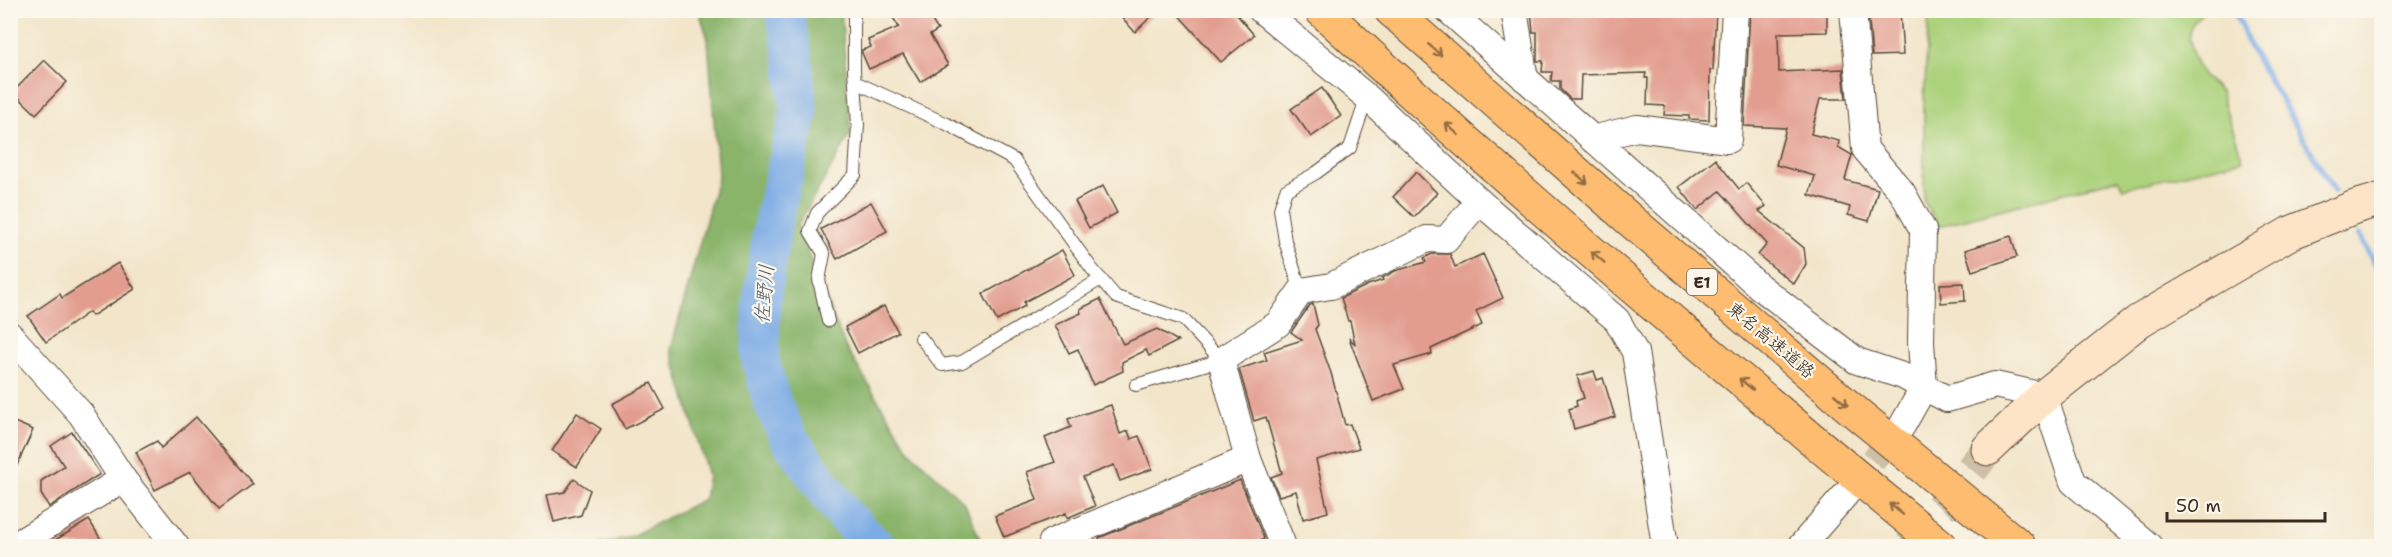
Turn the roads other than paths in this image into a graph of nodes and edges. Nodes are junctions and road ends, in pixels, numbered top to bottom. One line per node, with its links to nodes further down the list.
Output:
1 (854, 10): 10 (lane)
2 (1261, 10): 11 (street)
3 (1321, 10): 35 (highway, one-way to 3)
4 (1391, 10): 36 (highway, 東名高速道路 / E1, one-way to 36)
5 (1448, 10): 9 (street)
6 (1514, 10): 9 (street)
7 (1735, 10): 12 (street)
8 (1853, 10): 22 (street)
9 (1525, 79): 12 (street)
10 (855, 82): 15 (lane); 17 (lane)
11 (1367, 97): 14 (street); 16 (lane)
12 (1592, 139): 22 (street)
13 (2382, 200): 23 (street)
14 (1479, 201): 16 (street); 33 (street)
15 (1101, 279): 19 (lane); 20 (lane)
16 (1301, 291): 20 (street)
17 (828, 321)
18 (10, 335): 27 (street)
19 (921, 338)
20 (1221, 360): 21 (lane); 26 (street)
21 (1136, 385)
22 (1924, 387): 23 (street); 24 (street)
23 (2044, 396): 25 (street); 37 (street)
24 (1902, 426)
25 (1988, 449)
26 (1248, 459): 29 (street); 32 (street)
27 (123, 479): 30 (street); 31 (street)
28 (1846, 494): 34 (street)
29 (1052, 542)
30 (14, 546)
31 (176, 546)
32 (1282, 546)
33 (1665, 546)
34 (1801, 546)
35 (1941, 546)
36 (2019, 546)
37 (2149, 546)

